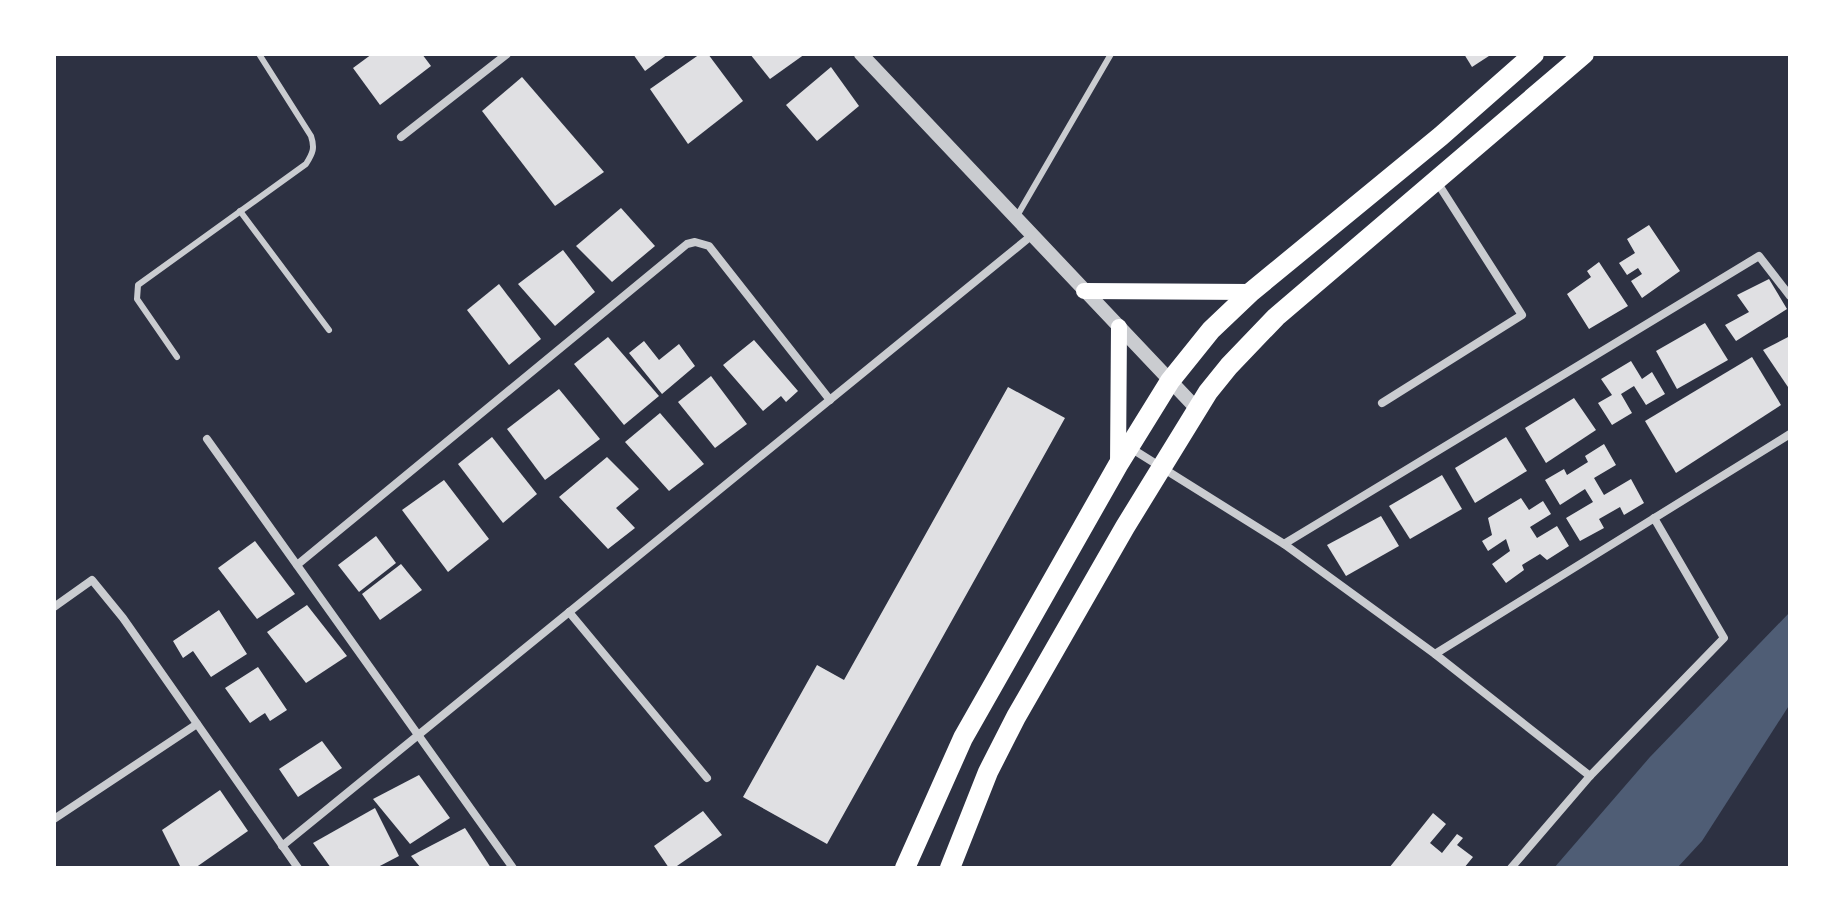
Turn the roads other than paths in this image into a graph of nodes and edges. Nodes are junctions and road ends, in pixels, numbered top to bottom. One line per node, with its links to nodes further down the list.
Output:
1 (259, 54): 9 (lane)
2 (507, 54): 7 (street)
3 (861, 54): 10 (street)
4 (1111, 54): 10 (lane)
5 (1534, 54): 13 (main road)
6 (1584, 54): 8 (main road)
7 (401, 137)
8 (1437, 181): 20 (street); 21 (main road)
9 (240, 211): 16 (lane); 17 (lane)
10 (1015, 219): 11 (street)
11 (1031, 236): 12 (street); 19 (street)
12 (1084, 291): 13 (main road); 15 (street)
13 (1251, 292): 18 (main road)
14 (1790, 296): 28 (street)
15 (1119, 327): 18 (street); 25 (main road)
16 (329, 330)
17 (177, 357)
18 (1170, 381): 21 (street); 24 (main road)
19 (830, 400): 29 (street); 31 (street)
20 (1382, 403)
21 (1198, 410): 26 (main road)
22 (1790, 434): 27 (street)
23 (207, 439): 29 (street)
24 (1129, 446): 25 (main road); 26 (street)
25 (1118, 465): 41 (main road)
26 (1162, 467): 28 (street); 42 (main road)
27 (1654, 518): 32 (street); 35 (street)
28 (1284, 544): 32 (street)
29 (297, 565): 34 (street)
30 (54, 607): 33 (street)
31 (569, 612): 34 (street); 36 (street)
32 (1435, 654): 35 (street)
33 (197, 724): 37 (street); 38 (street)
34 (418, 735): 38 (street); 40 (street)
35 (1590, 776): 43 (street)
36 (707, 778)
37 (54, 819)
38 (282, 846): 39 (street)
39 (298, 868)
40 (513, 868)
41 (905, 868)
42 (950, 868)
43 (1511, 868)

